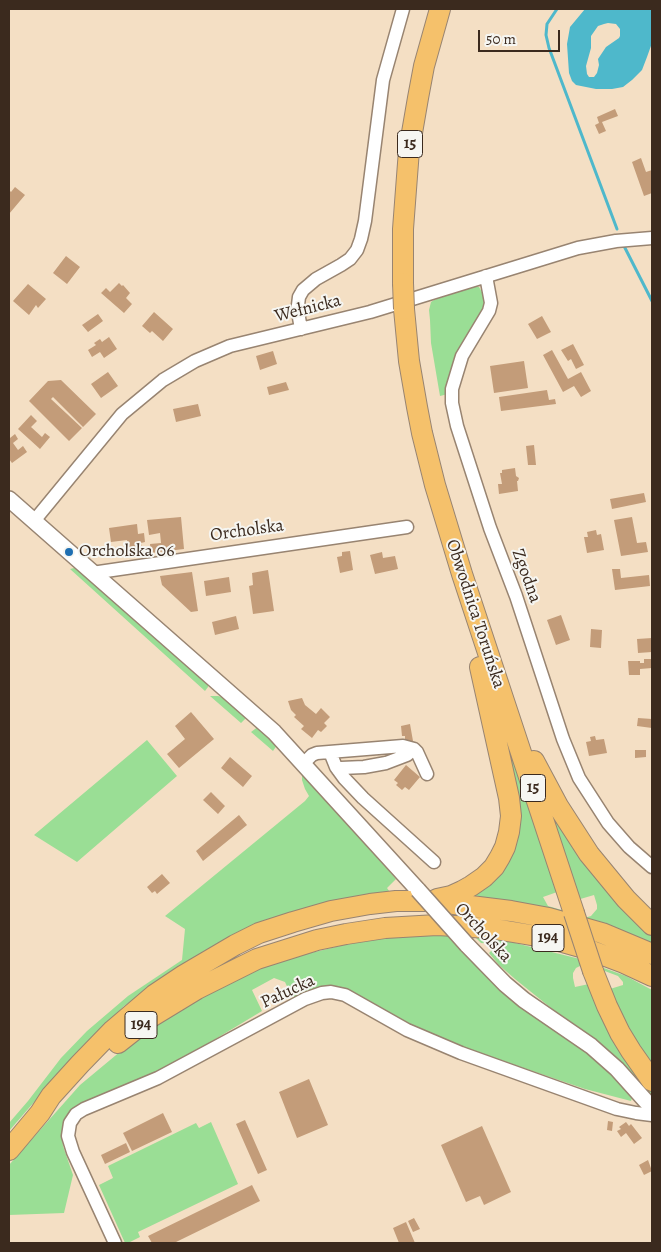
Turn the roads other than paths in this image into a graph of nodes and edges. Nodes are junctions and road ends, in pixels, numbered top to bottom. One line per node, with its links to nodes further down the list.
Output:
1 (403, 9): 5 (street)
2 (440, 9): 10 (main road, Obwodnica Toruńska / 15, bridge)
3 (652, 238): 4 (street, Wełnicka)
4 (486, 276): 5 (street, Wełnicka); 18 (street, Zgodna)
5 (302, 329): 7 (street, Wełnicka)
6 (9, 499): 7 (street, Orcholska)
7 (34, 521): 9 (street, Orcholska)
8 (407, 527): 9 (street, Orcholska)
9 (92, 572): 14 (street, Orcholska)
10 (462, 574): 11 (main road, Obwodnica Toruńska / 15); 19 (main road)
11 (491, 663): 20 (main road, 15); 23 (main road, Obwodnica Toruńska / 15, bridge)
12 (414, 749): 13 (street); 15 (street); 16 (street)
13 (330, 752): 14 (street); 15 (street)
14 (303, 764): 19 (street, Orcholska)
15 (338, 770): 17 (street)
16 (427, 774)
17 (434, 862)
18 (652, 867)
19 (418, 896): 21 (main road, 194); 24 (street, Orcholska, bridge); 25 (main road, 194)
20 (652, 925)
21 (652, 954)
22 (652, 976): 25 (main road, 194)
23 (652, 1081)
24 (652, 1108)
25 (40, 1113): 27 (main road, 194)
26 (652, 1115): 28 (street, Pałucka)
27 (9, 1150)
28 (115, 1243)

